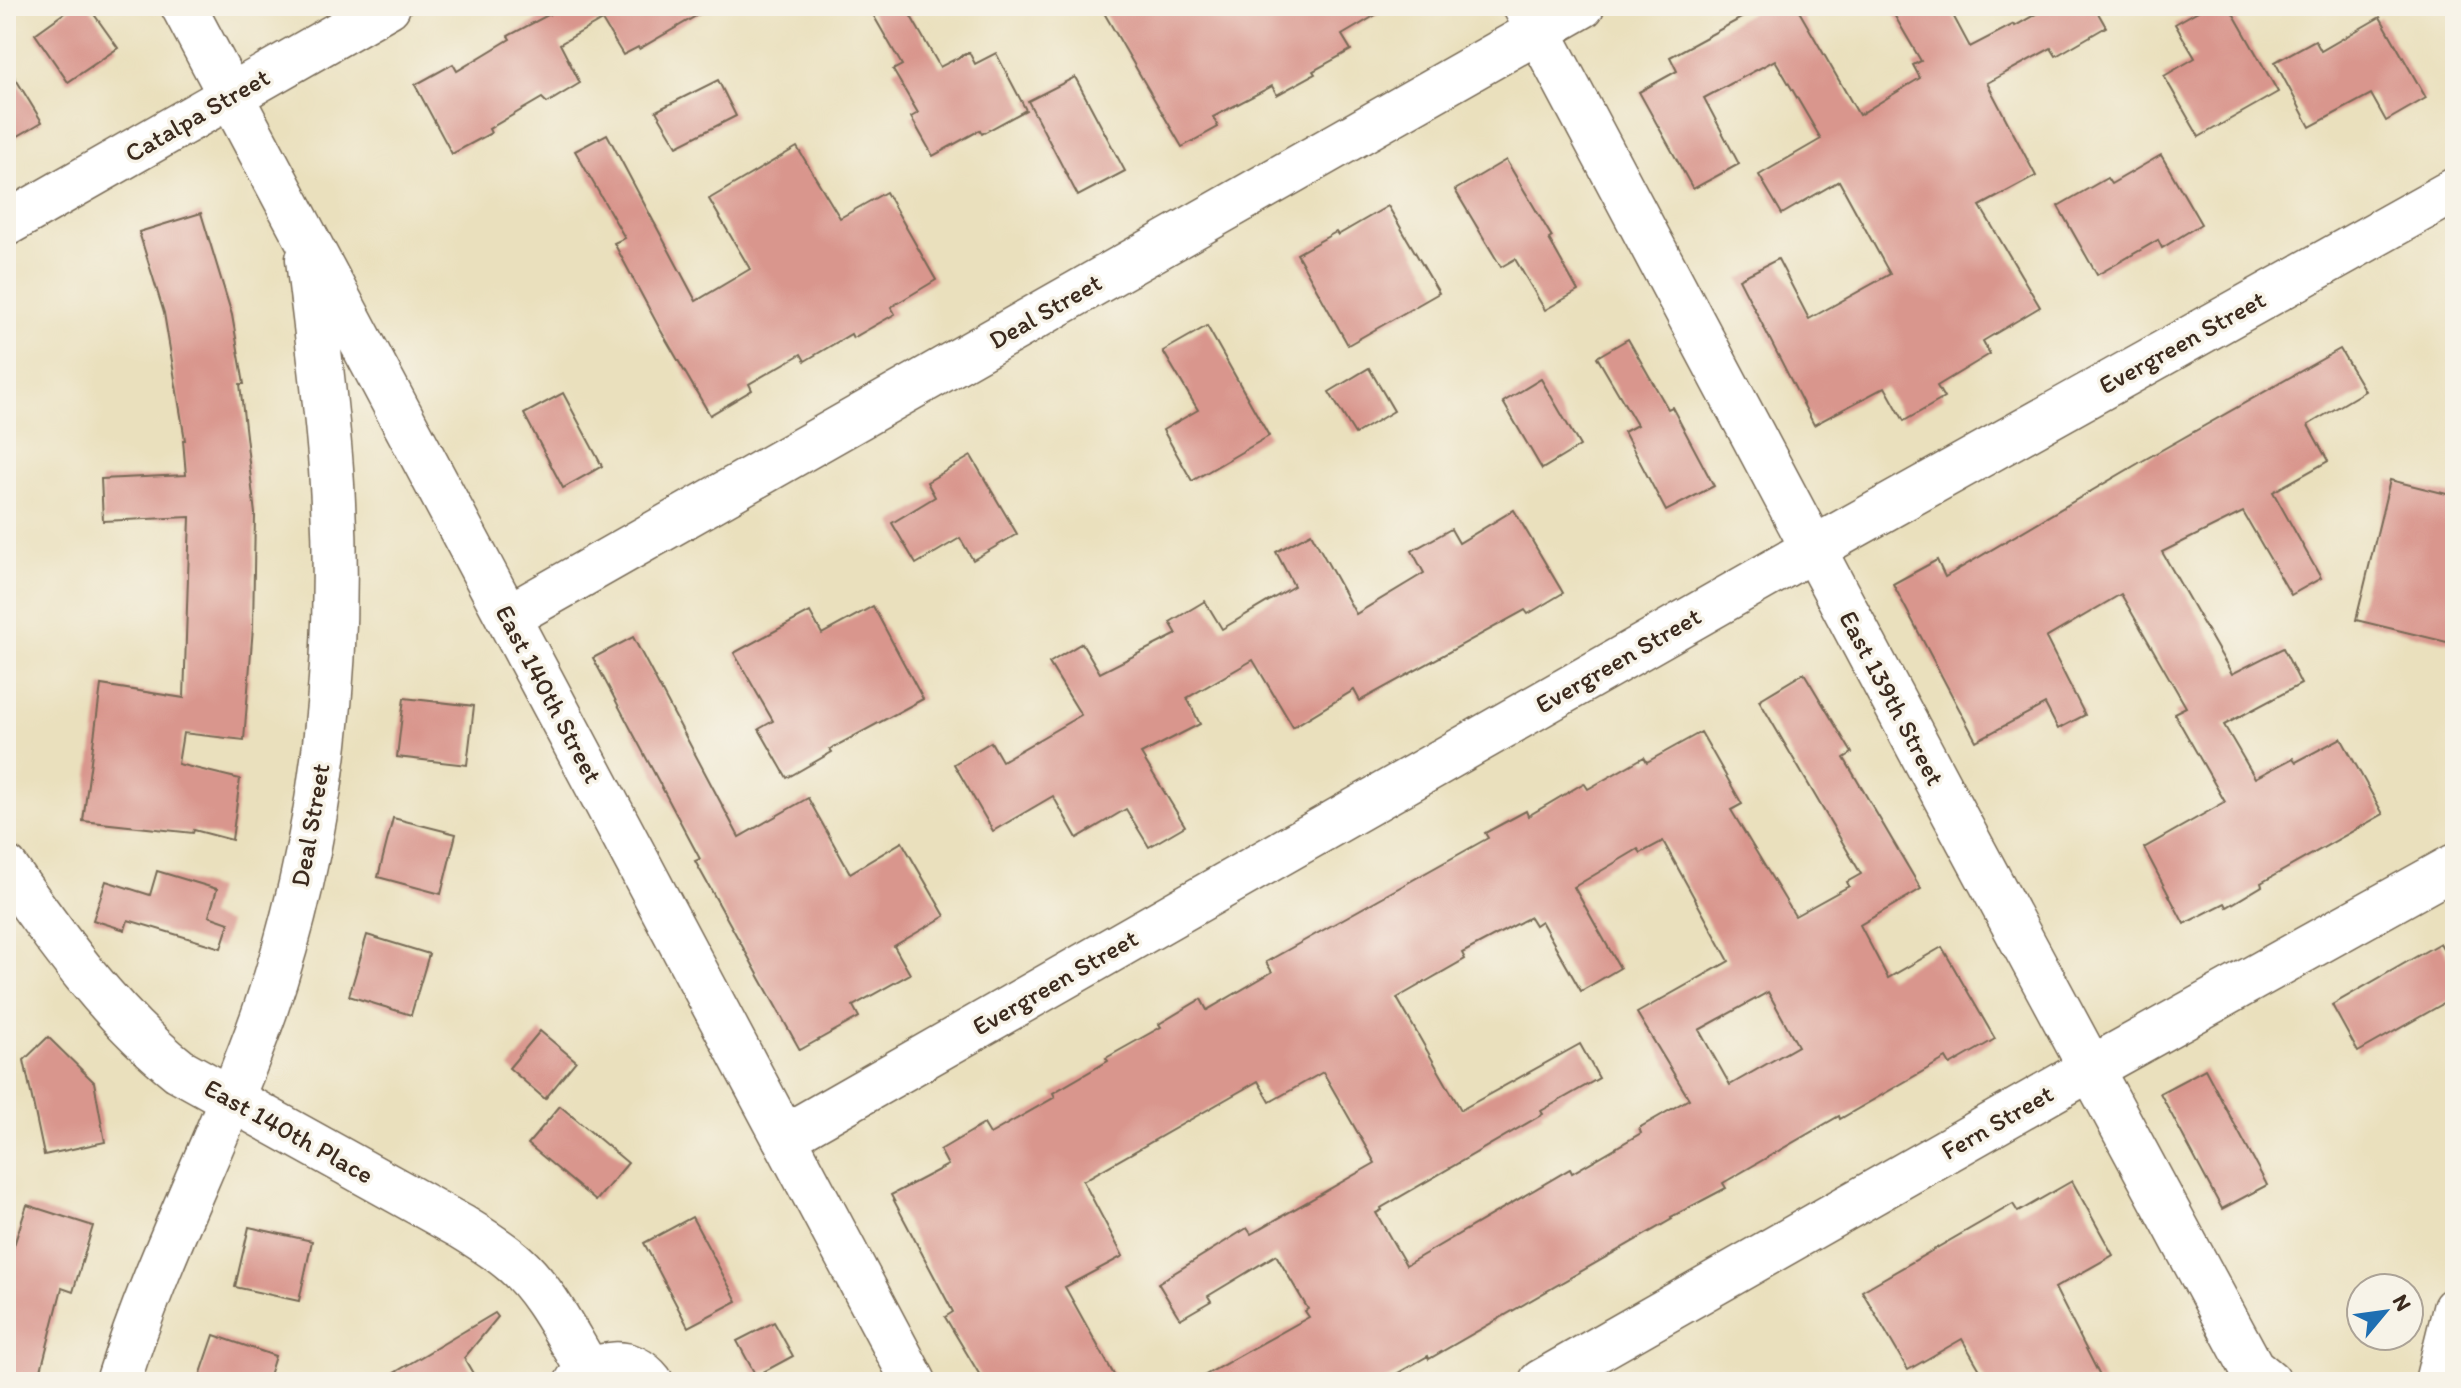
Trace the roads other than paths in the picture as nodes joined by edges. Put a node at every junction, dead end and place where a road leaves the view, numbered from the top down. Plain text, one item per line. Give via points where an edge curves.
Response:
1 (183, 6) edge
2 (388, 6) edge
3 (1582, 6) edge
4 (1532, 18) edge
5 (230, 95) junction
6 (2455, 190) edge
7 (6, 224) edge
8 (305, 237) junction
9 (1813, 549) junction
10 (508, 617) junction
11 (2455, 866) edge
12 (6, 868) edge
13 (2090, 1069) junction
14 (231, 1098) junction
15 (784, 1137) junction
16 (2455, 1309) edge
17 (583, 1376) edge
18 (118, 1382) edge
19 (651, 1382) edge
20 (914, 1382) edge
21 (1541, 1382) edge
22 (2269, 1382) edge
23 (2437, 1382) edge

1 - 5 street, East 140th Street
2 - 5 street, Catalpa Street
3 - 4 street, Deal Street
4 - 9 street, East 139th Street
4 - 10 street, Deal Street
5 - 7 street, Catalpa Street
5 - 8 street, East 140th Street
6 - 9 street, Evergreen Street
8 - 10 street, East 140th Street
8 - 14 street, Deal Street via 331,468 330,691 310,842 288,935
9 - 13 street, East 139th Street
9 - 15 street, Evergreen Street
10 - 15 street, East 140th Street
11 - 13 street, Fern Street
12 - 14 street, East 140th Place via 102,995 179,1070
13 - 21 street, Fern Street
13 - 22 street, East 139th Street via 2252,1368
14 - 17 street, East 140th Place via 462,1227 515,1264 536,1286
14 - 18 street, Deal Street via 167,1248
15 - 20 street, East 140th Street
16 - 23 street
17 - 19 street, East 140th Place via 617,1363 633,1367

